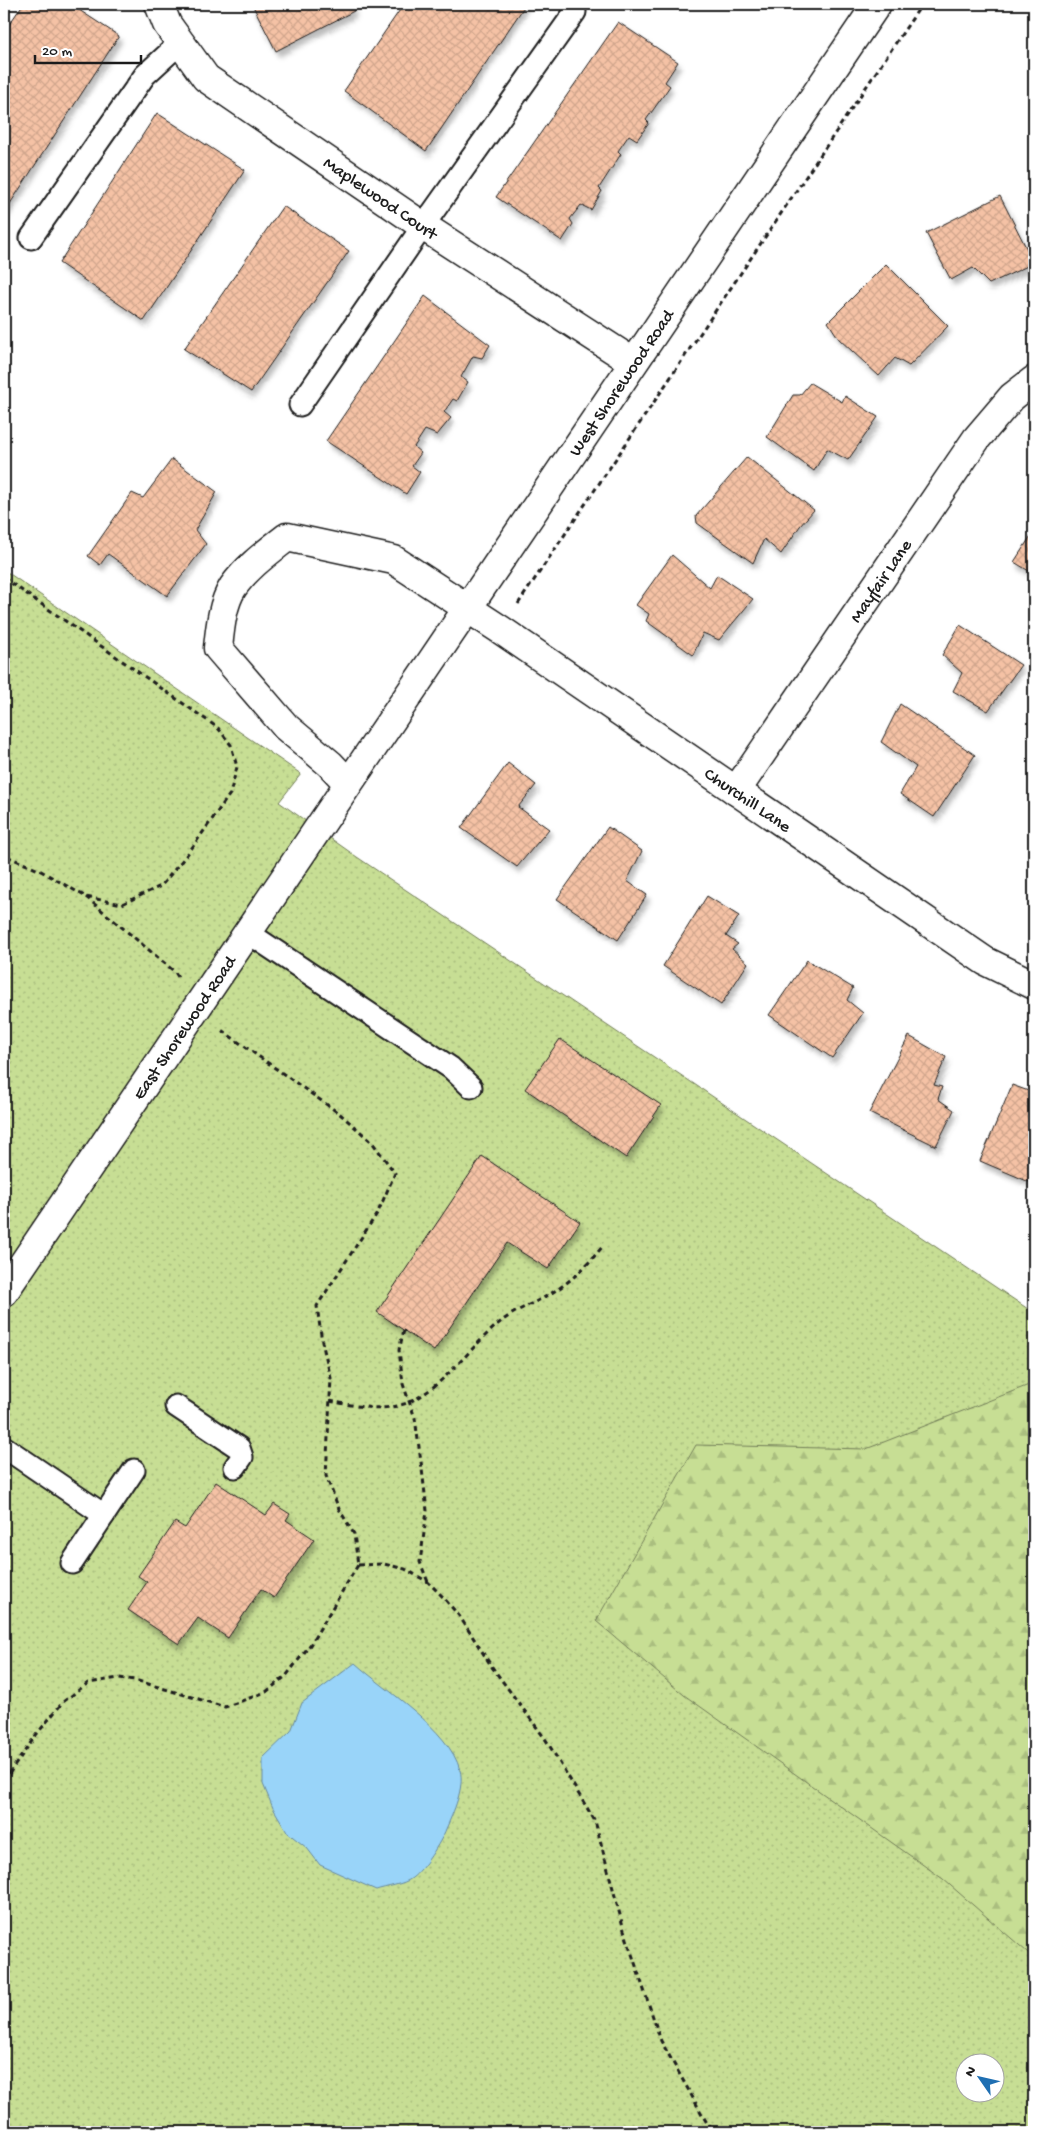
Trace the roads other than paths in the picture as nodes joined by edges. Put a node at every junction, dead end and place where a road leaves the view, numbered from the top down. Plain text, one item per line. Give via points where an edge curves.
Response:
1 (159, 4) edge
2 (877, 4) edge
3 (574, 12) dead end
4 (181, 42) junction
5 (423, 226) junction
6 (31, 238) dead end
7 (633, 362) junction
8 (1034, 380) edge
9 (300, 405) dead end
10 (466, 607) junction
11 (355, 772) junction
12 (736, 791) junction
13 (246, 932) junction
14 (1034, 986) edge
15 (472, 1088) dead end
16 (4, 1292) edge
17 (176, 1406) dead end
18 (4, 1447) edge
19 (235, 1467) dead end
20 (134, 1470) dead end
21 (104, 1514) junction
22 (72, 1562) dead end

1 - 4 street, Maplewood Court via 167,24
2 - 7 street, West Shorewood Road
3 - 5 lane
4 - 5 street, Maplewood Court via 206,78
4 - 6 lane via 145,75
5 - 7 street, Maplewood Court
5 - 9 lane
7 - 10 street, West Shorewood Road
8 - 12 street, Mayfair Lane via 1012,397 977,438
10 - 11 street, West Shorewood Road
10 - 11 street, Churchill Lane via 394,560 287,537 259,558 232,588 222,617 218,648 286,728 330,764
10 - 12 street, Churchill Lane
11 - 13 street, East Shorewood Road
12 - 14 street, Churchill Lane via 985,961
13 - 15 lane via 451,1068
13 - 16 street, East Shorewood Road
17 - 19 lane via 239,1448 242,1457
18 - 21 lane
20 - 21 lane
21 - 22 lane

